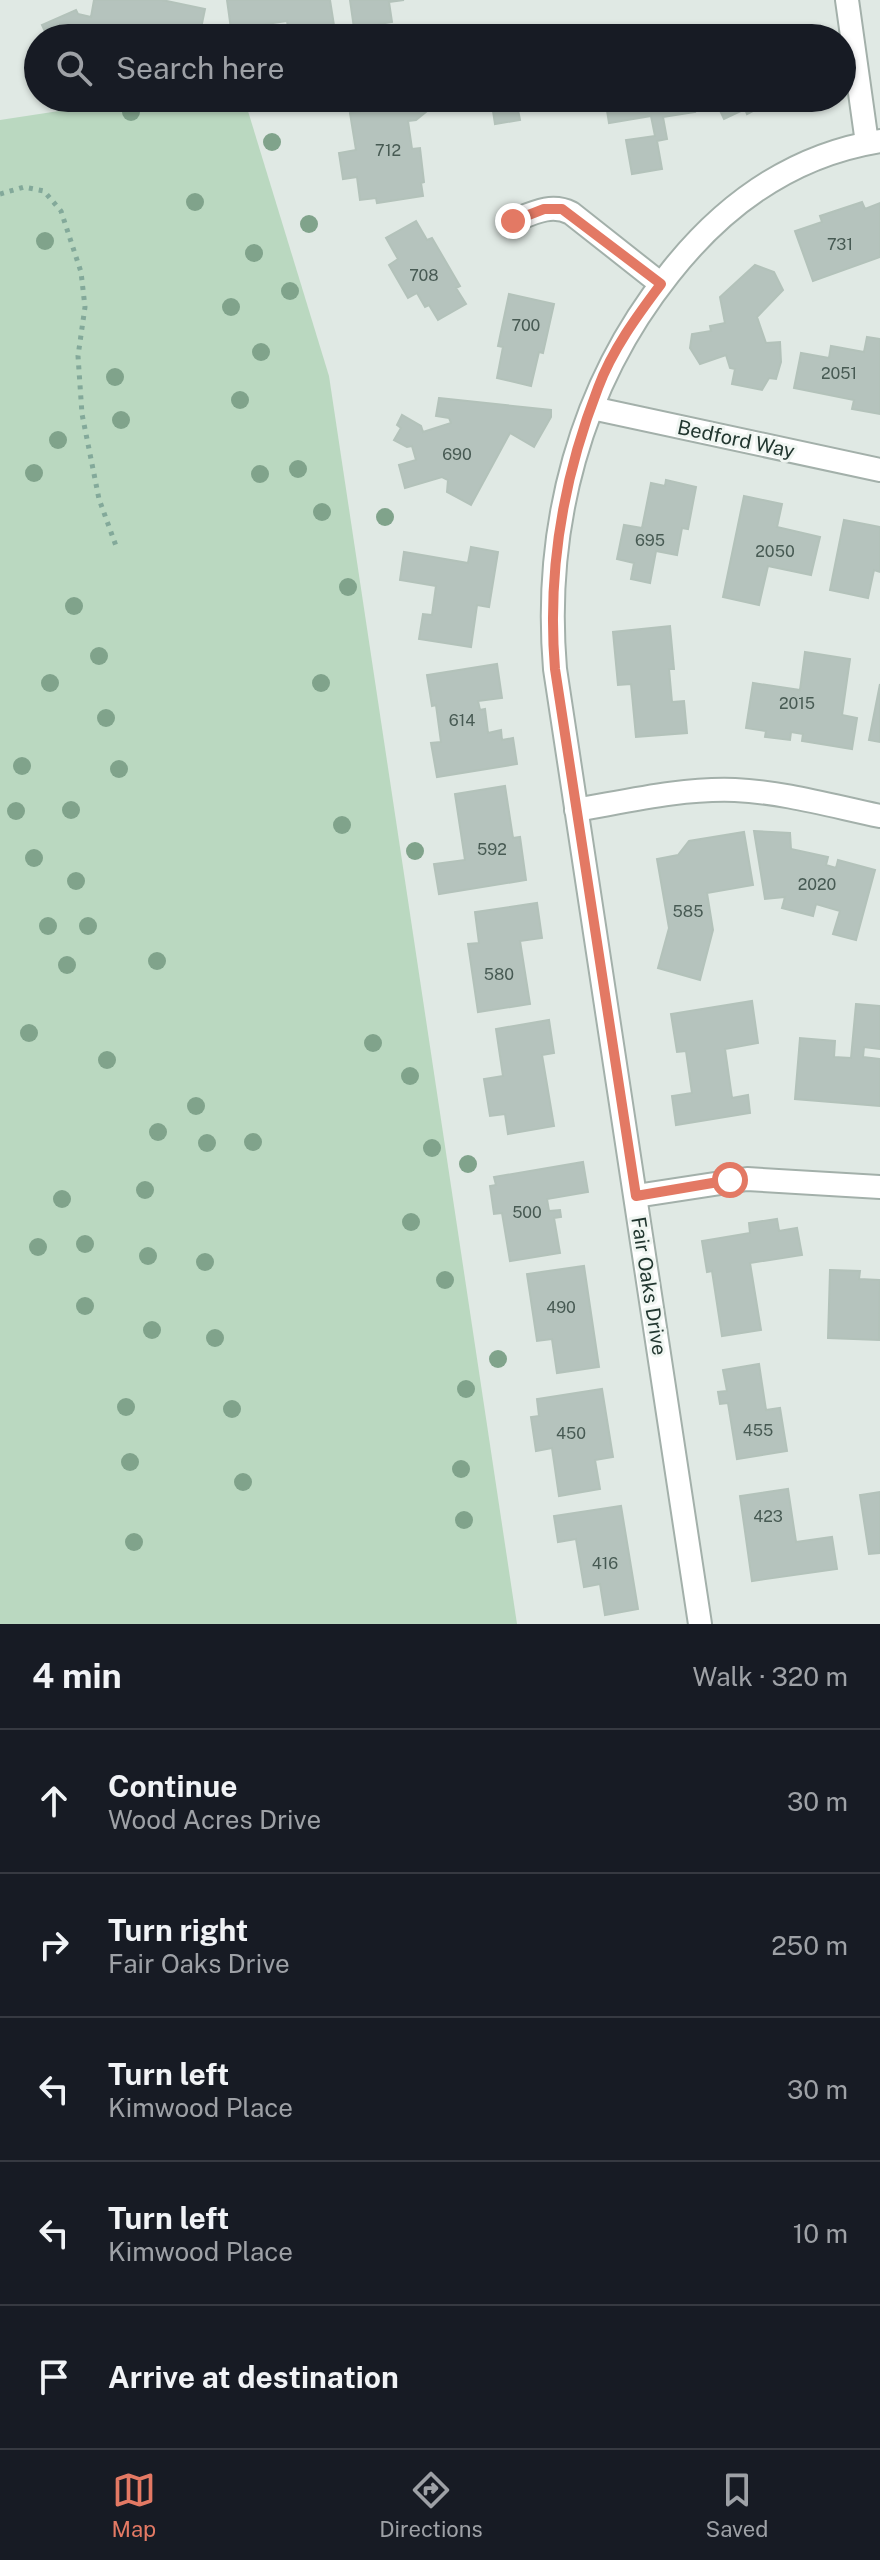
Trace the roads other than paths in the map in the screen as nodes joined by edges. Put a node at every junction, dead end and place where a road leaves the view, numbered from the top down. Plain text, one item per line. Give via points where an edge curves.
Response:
1 (847, 0) edge
2 (851, 24) edge
3 (856, 49) edge
4 (873, 142) edge
5 (513, 221) dead end
6 (661, 284) junction
7 (592, 408) junction
8 (880, 470) edge
9 (576, 810) junction
10 (880, 816) edge
11 (880, 1187) edge
12 (636, 1196) junction
13 (700, 1624) edge

1 - 2 street
3 - 4 street
4 - 6 street, Fair Oaks Drive via 811,160 759,188 707,229
5 - 6 street via 544,209 562,209
6 - 7 street, Fair Oaks Drive via 629,328
7 - 8 street, Bedford Way
7 - 9 street, Fair Oaks Drive via 565,497 552,599 555,669
9 - 10 street via 681,792 733,790
9 - 12 street, Fair Oaks Drive
11 - 12 street via 747,1179
12 - 13 street, Fair Oaks Drive

